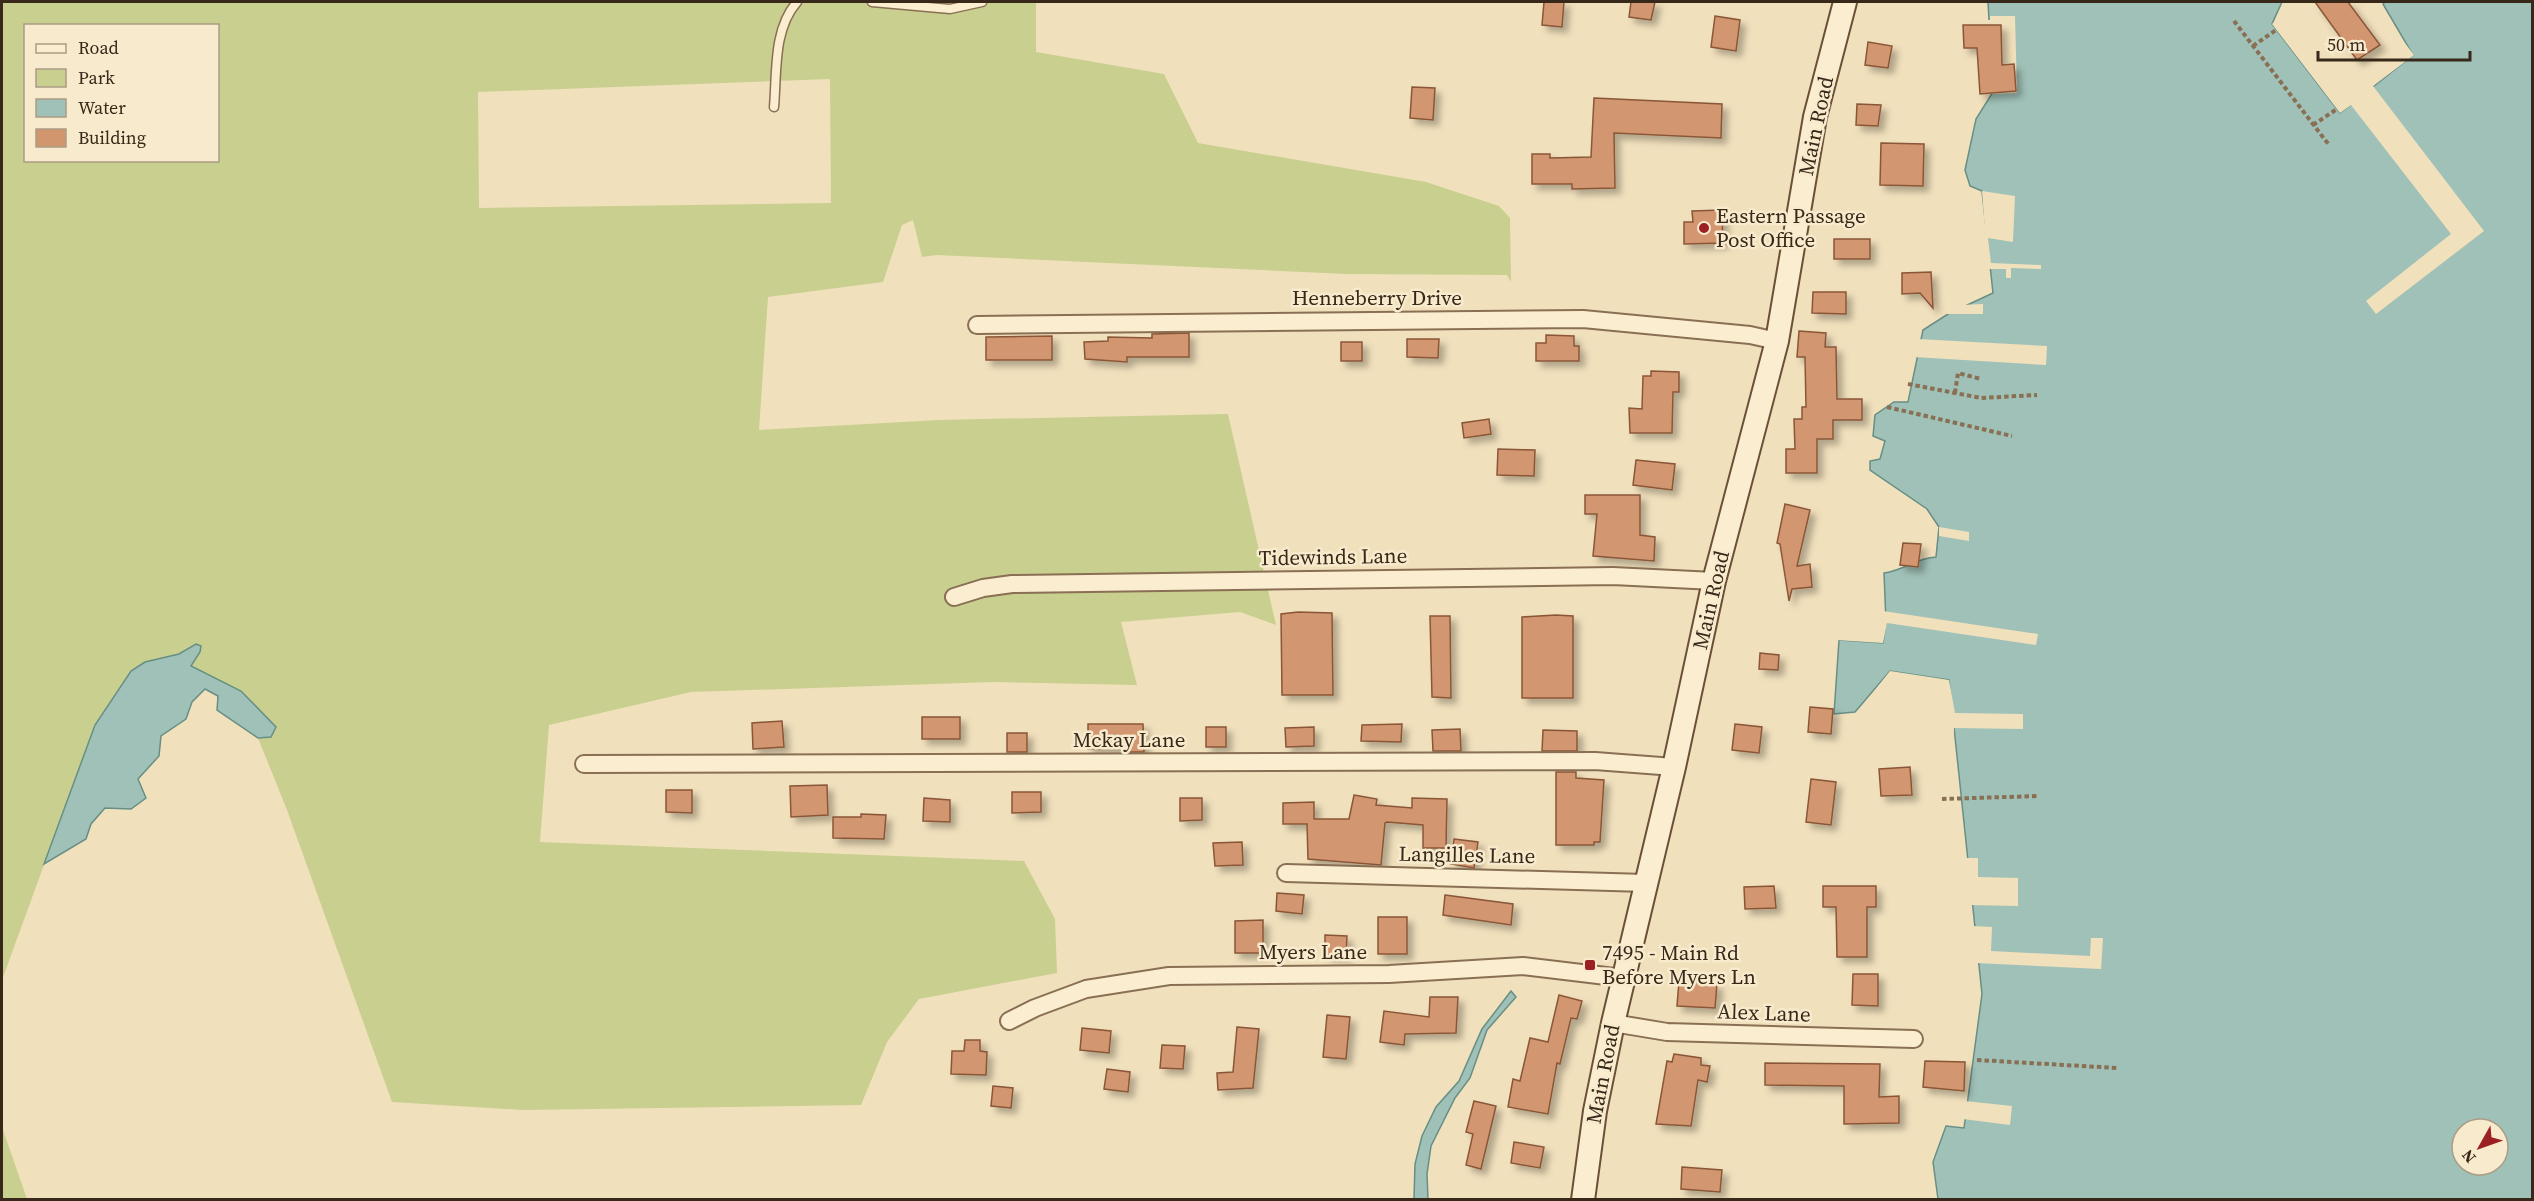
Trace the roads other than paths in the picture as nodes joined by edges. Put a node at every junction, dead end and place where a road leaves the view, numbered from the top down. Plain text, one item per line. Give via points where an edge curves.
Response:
1 (796, 2) edge
2 (872, 2) edge
3 (982, 2) edge
4 (1845, 2) edge
5 (774, 107) dead end
6 (977, 325) dead end
7 (1777, 341) junction
8 (1714, 581) junction
9 (954, 597) dead end
10 (584, 764) dead end
11 (1674, 767) junction
12 (1286, 873) dead end
13 (1646, 884) junction
14 (1623, 978) junction
15 (1010, 1021) dead end
16 (1613, 1023) junction
17 (1914, 1038) dead end
18 (1583, 1200) edge

1 - 5 lane via 787,13 779,42
2 - 3 lane via 950,9
4 - 7 main road, Main Road via 1815,117
6 - 7 street, Henneberry Drive via 1583,319
7 - 8 main road, Main Road
8 - 9 street, Tidewinds Lane via 1613,576 1012,584
8 - 11 main road, Main Road
10 - 11 street, Mckay Lane via 1595,761
11 - 13 main road, Main Road
12 - 13 street, Langilles Lane
13 - 14 main road, Main Road
14 - 15 street, Myers Lane via 1523,966 1389,974 1169,976 1086,989
14 - 16 main road, Main Road
16 - 17 street, Alex Lane via 1689,1033
16 - 18 main road, Main Road via 1595,1111

